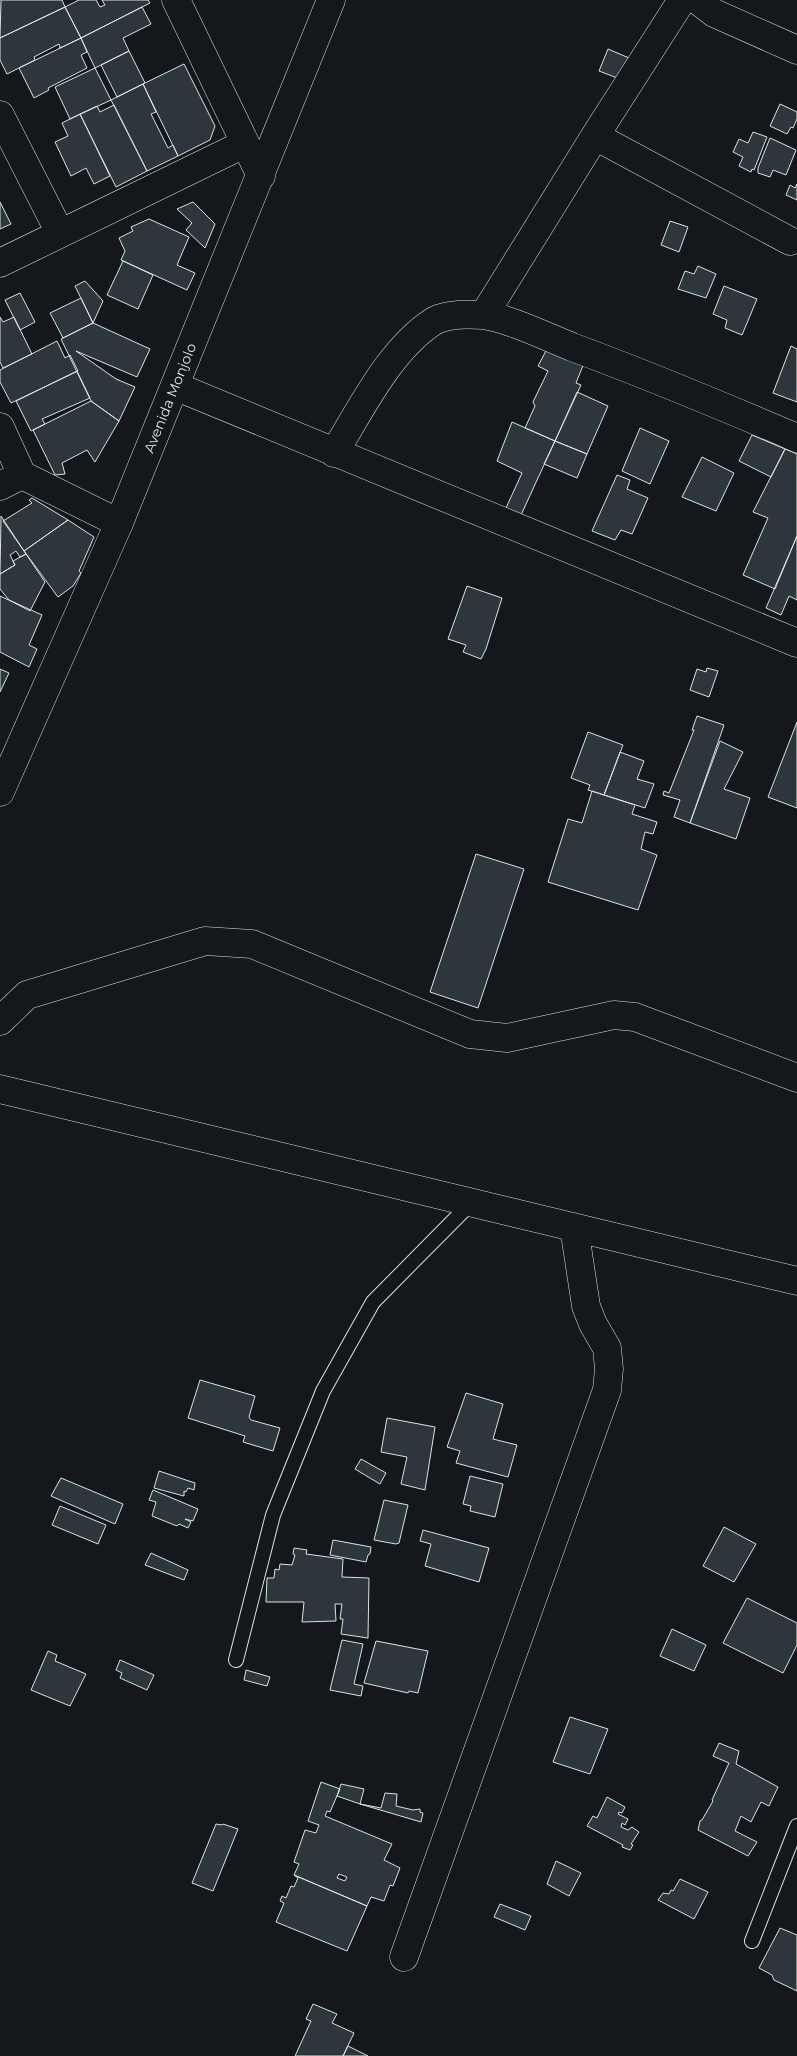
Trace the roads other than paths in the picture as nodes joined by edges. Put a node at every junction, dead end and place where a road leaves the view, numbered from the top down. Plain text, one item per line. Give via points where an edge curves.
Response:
1 (176, 0) edge
2 (330, 0) edge
3 (682, 0) edge
4 (697, 0) edge
5 (797, 50) edge
6 (0, 115) edge
7 (595, 136) junction
8 (244, 144) junction
9 (261, 176) junction
10 (60, 233) junction
11 (790, 241) dead end
12 (0, 263) edge
13 (484, 315) junction
14 (175, 386) junction
15 (0, 427) edge
16 (797, 438) edge
17 (334, 453) junction
18 (11, 480) edge
19 (119, 523) junction
20 (797, 643) edge
21 (0, 792) edge
22 (0, 1021) edge
23 (797, 1078) edge
24 (0, 1089) edge
25 (471, 1203) junction
26 (574, 1227) junction
27 (797, 1282) edge
28 (236, 1660) dead end
29 (797, 1826) edge
30 (752, 1941) dead end
31 (404, 1957) dead end

1 - 8 street
2 - 9 street, Avenida Monjolo
3 - 7 street
4 - 5 street via 714,13
6 - 10 street
7 - 11 street
7 - 13 street
8 - 9 street
8 - 10 street
9 - 14 street, Avenida Monjolo
10 - 12 street
13 - 16 street via 674,385
13 - 17 street via 457,315 436,320 412,339 395,356
14 - 17 street
14 - 19 street, Avenida Monjolo
15 - 18 street
17 - 20 street
18 - 19 street
19 - 21 street, Avenida Monjolo
22 - 23 street via 27,995 206,941 252,944 470,1034 507,1038 614,1015 635,1016
24 - 25 street
25 - 26 street
25 - 28 lane via 372,1302 323,1391 273,1515
26 - 27 street
26 - 31 street via 586,1306 607,1348 607,1390
29 - 30 lane

